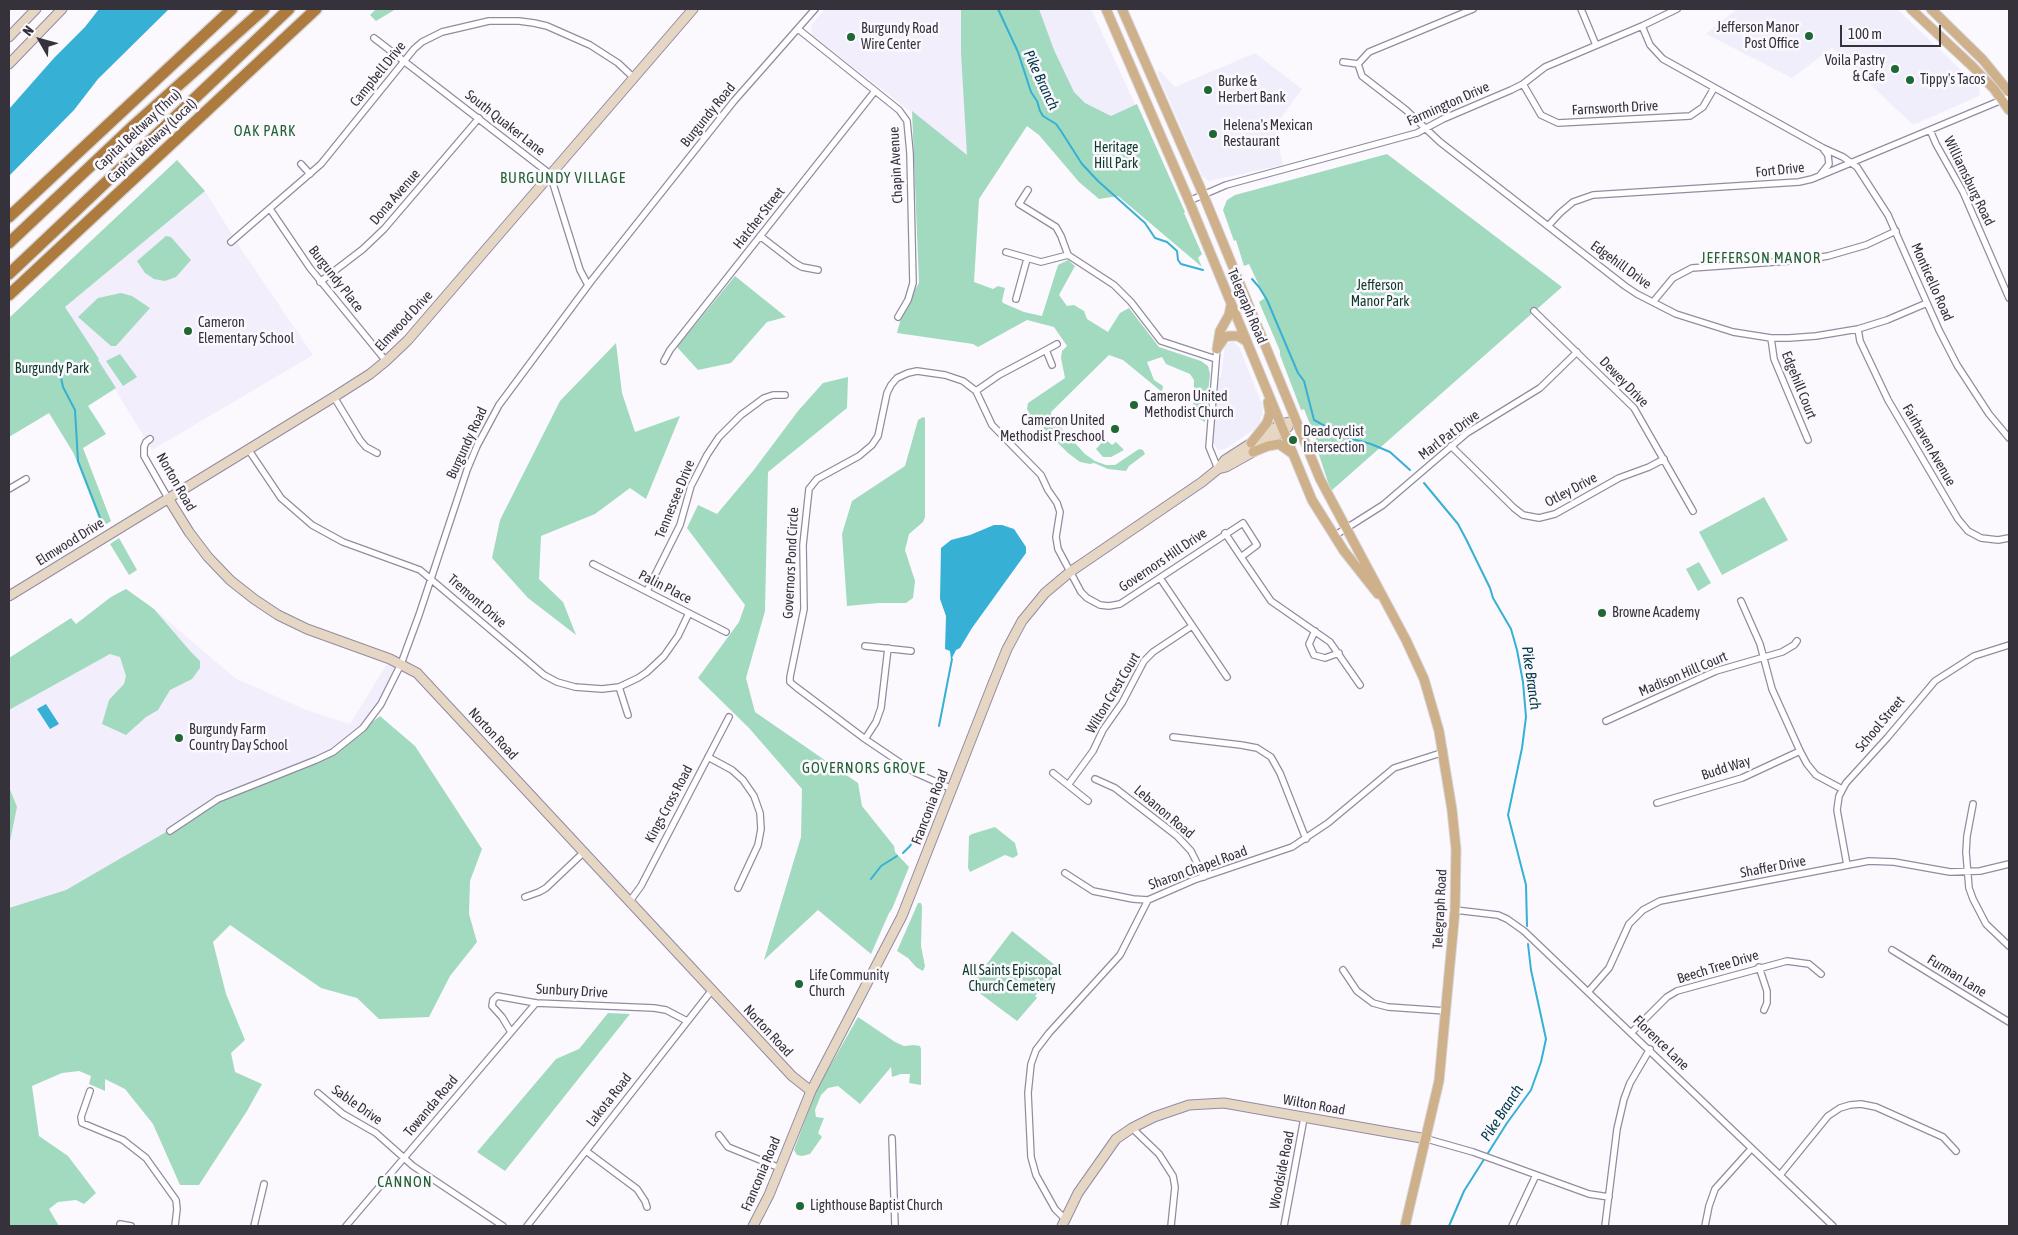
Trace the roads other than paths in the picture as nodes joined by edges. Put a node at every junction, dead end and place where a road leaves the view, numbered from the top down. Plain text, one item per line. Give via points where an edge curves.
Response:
1 (36, 9) edge
2 (62, 9) edge
3 (232, 9) edge
4 (264, 9) edge
5 (289, 9) edge
6 (316, 9) edge
7 (693, 9) edge
8 (815, 9) edge
9 (1106, 9) edge
10 (1122, 9) edge
11 (1473, 9) edge
12 (1581, 9) edge
13 (1677, 9) edge
14 (1910, 9) edge
15 (1931, 9) edge
16 (1642, 26) junction
17 (798, 29) junction
18 (9, 36) edge
19 (374, 38) dead end
20 (1596, 45) junction
21 (404, 61) junction
22 (1343, 62) dead end
23 (9, 64) edge
24 (1358, 64) junction
25 (634, 78) junction
26 (1523, 84) junction
27 (1714, 88) junction
28 (875, 92) junction
29 (2009, 92) edge
30 (2006, 98) edge
31 (2009, 110) edge
32 (479, 118) junction
33 (1425, 128) junction
34 (1930, 130) junction
35 (1823, 148) junction
36 (1852, 163) junction
37 (301, 164) dead end
38 (310, 174) junction
39 (550, 174) junction
40 (1820, 176) junction
41 (1028, 190) dead end
42 (1203, 194) junction
43 (1188, 201) junction
44 (270, 208) junction
45 (9, 217) edge
46 (1548, 226) junction
47 (1896, 231) junction
48 (760, 236) junction
49 (232, 242) dead end
50 (9, 244) edge
51 (1006, 252) dead end
52 (1068, 255) junction
53 (1027, 259) junction
54 (818, 270) dead end
55 (9, 274) edge
56 (320, 282) junction
57 (588, 285) junction
58 (9, 295) edge
59 (2009, 298) edge
60 (1016, 299) dead end
61 (1652, 302) junction
62 (1927, 303) junction
63 (1231, 305) junction
64 (1534, 311) dead end
65 (898, 318) dead end
66 (1858, 329) junction
67 (1771, 338) junction
68 (1246, 342) junction
69 (1057, 344) dead end
70 (1046, 350) junction
71 (1577, 352) junction
72 (1216, 354) junction
73 (386, 361) junction
74 (664, 361) dead end
75 (1052, 365) dead end
76 (1260, 373) junction
77 (976, 391) junction
78 (786, 395) dead end
79 (334, 397) junction
80 (1295, 421) junction
81 (1282, 427) junction
82 (2009, 438) edge
83 (150, 439) dead end
84 (1808, 440) dead end
85 (1451, 446) junction
86 (1252, 448) junction
87 (248, 449) junction
88 (377, 453) dead end
89 (1294, 455) junction
90 (1664, 459) junction
91 (1218, 469) junction
92 (26, 479) dead end
93 (9, 489) edge
94 (168, 498) junction
95 (1693, 511) dead end
96 (1345, 529) junction
97 (1225, 533) junction
98 (1334, 536) junction
99 (2009, 538) edge
100 (1241, 557) junction
101 (593, 564) dead end
102 (1070, 572) junction
103 (431, 578) junction
104 (1160, 578) junction
105 (647, 592) junction
106 (9, 596) edge
107 (1741, 601) dead end
108 (1385, 602) junction
109 (689, 613) junction
110 (1192, 626) junction
111 (1315, 631) junction
112 (726, 632) dead end
113 (1797, 642) dead end
114 (2009, 645) edge
115 (865, 646) dead end
116 (888, 648) junction
117 (911, 650) dead end
118 (1339, 654) junction
119 (1764, 658) junction
120 (401, 664) junction
121 (1227, 677) dead end
122 (1360, 685) dead end
123 (619, 687) junction
124 (628, 715) dead end
125 (729, 717) dead end
126 (1606, 721) dead end
127 (1173, 738) dead end
128 (866, 739) junction
129 (1800, 751) junction
130 (1444, 752) junction
131 (708, 757) junction
132 (1053, 773) dead end
133 (1095, 779) dead end
134 (1068, 784) junction
135 (952, 789) junction
136 (1842, 789) junction
137 (1088, 801) dead end
138 (1657, 803) dead end
139 (1973, 804) dead end
140 (170, 831) dead end
141 (1306, 839) junction
142 (584, 852) junction
143 (2009, 864) edge
144 (1846, 865) junction
145 (1968, 872) junction
146 (1065, 873) dead end
147 (1204, 877) junction
148 (738, 888) dead end
149 (524, 897) dead end
150 (1148, 900) junction
151 (630, 902) junction
152 (1455, 910) junction
153 (2009, 946) edge
154 (1892, 950) dead end
155 (1759, 967) junction
156 (1343, 970) dead end
157 (1821, 974) dead end
158 (712, 990) junction
159 (1588, 992) junction
160 (536, 1003) junction
161 (1764, 1010) dead end
162 (1446, 1011) junction
163 (687, 1021) junction
164 (2009, 1022) edge
165 (510, 1032) junction
166 (1632, 1032) junction
167 (1650, 1050) junction
168 (90, 1091) dead end
169 (811, 1091) junction
170 (318, 1093) dead end
171 (1304, 1118) junction
172 (1132, 1128) junction
173 (718, 1135) dead end
174 (892, 1138) dead end
175 (1427, 1139) junction
176 (1751, 1149) junction
177 (586, 1151) junction
178 (1956, 1151) dead end
179 (404, 1158) junction
180 (780, 1168) junction
181 (1536, 1175) junction
182 (1780, 1175) junction
183 (264, 1184) dead end
184 (1609, 1197) junction
185 (647, 1207) dead end
186 (1063, 1223) edge
187 (120, 1224) dead end
188 (350, 1225) edge
189 (131, 1226) edge
190 (175, 1226) edge
191 (254, 1226) edge
192 (503, 1226) edge
193 (527, 1226) edge
194 (754, 1226) edge
195 (895, 1226) edge
196 (1171, 1226) edge
197 (1284, 1226) edge
198 (1405, 1226) edge
199 (1512, 1226) edge
200 (1605, 1226) edge
201 (1704, 1226) edge
202 (1834, 1226) edge

1 - 18 street
2 - 23 street
3 - 45 highway
4 - 50 highway, Capital Beltway (Thru) via 133,126
5 - 55 highway, Capital Beltway (Thru)
6 - 58 highway, Capital Beltway (Local)
7 - 25 street, Elmwood Drive
8 - 17 street, Burgundy Road
9 - 43 main road, Telegraph Road
10 - 42 main road, Telegraph Road
11 - 24 street via 1369,52
12 - 20 street
13 - 16 street, Farmington Drive
14 - 30 main road
15 - 29 main road via 1983,60
16 - 20 street, Farmington Drive
16 - 27 street, Monticello Road via 1658,55
17 - 28 street, Chapin Avenue
17 - 57 street, Burgundy Road via 734,101
19 - 21 street, South Quaker Lane
20 - 26 street, Farmington Drive via 1545,67
21 - 25 street, Campbell Drive via 422,42 442,32 489,21 519,20 547,26 590,44
21 - 32 street, South Quaker Lane
21 - 38 street, Campbell Drive via 332,152
22 - 24 street
24 - 33 street, Edgehill Drive via 1362,76
25 - 39 street, Elmwood Drive
26 - 27 street, Farnsworth Drive via 1541,115 1558,123 1690,116 1703,106
26 - 33 street, Farmington Drive
27 - 35 street, Monticello Road
28 - 48 street, Hatcher Street
28 - 65 street, Chapin Avenue via 899,110 909,127 913,283
30 - 31 main road
30 - 34 street, Fort Drive
32 - 39 street, South Quaker Lane
32 - 56 street, Dona Avenue via 384,229
33 - 42 street, Farmington Drive via 1417,134
33 - 46 street, Edgehill Drive
34 - 36 street, Fort Drive
34 - 59 street, Williamsburg Road via 1963,192
35 - 36 street, Monticello Road
35 - 40 street via 1828,164
36 - 40 street, Fort Drive
36 - 47 street, Monticello Road
37 - 38 street
38 - 44 street, Campbell Drive
39 - 57 street, South Quaker Lane via 580,270
39 - 73 street, Elmwood Drive via 408,340
40 - 46 street, Fort Drive via 1799,182 1593,195 1573,202
41 - 52 street via 1019,204 1056,227
42 - 43 street, Farmington Drive
42 - 80 main road, Telegraph Road
43 - 63 main road, Telegraph Road
44 - 49 street, Campbell Drive
44 - 56 street, Burgundy Place
46 - 61 street, Edgehill Drive via 1631,290
47 - 61 street via 1866,245 1828,256 1692,268 1673,278
47 - 62 street, Monticello Road
48 - 54 street via 795,263
48 - 74 street, Hatcher Street
51 - 53 street
52 - 53 street via 1042,262
52 - 72 street via 1114,285 1161,342
53 - 60 street
56 - 73 street, Burgundy Place
57 - 103 street, Burgundy Road via 514,382 487,425 466,470
61 - 67 street, Edgehill Drive via 1716,329
62 - 66 street, Edgehill Drive
62 - 82 street, Monticello Road via 1957,365
63 - 68 main road, Telegraph Road
63 - 72 main road via 1220,331
64 - 71 street, Dewey Drive
66 - 67 street, Edgehill Drive via 1816,336
66 - 99 street, Fairhaven Avenue via 1860,341 1888,400 1958,519 1968,531 1981,538
67 - 84 street, Edgehill Court via 1774,359
68 - 72 main road via 1238,336 1228,336 1222,340
68 - 76 main road, Telegraph Road
69 - 70 street
70 - 75 street
70 - 77 street
71 - 85 street, Marl Pat Drive via 1540,388 1474,428
71 - 90 street, Dewey Drive via 1634,408
72 - 91 street via 1209,447
73 - 79 street, Elmwood Drive
76 - 81 main road, Telegraph Road
76 - 86 main road via 1270,413
77 - 102 street via 992,425 1041,475 1057,503 1060,512 1056,537 1058,549
77 - 128 street, Governors Pond Circle via 963,381 927,372 908,373 897,378 887,393 878,436 872,445 859,456 817,479 809,489 802,545 804,609 790,682
78 - 105 street, Tennessee Drive via 764,398 719,437 691,486 680,525
79 - 87 street, Elmwood Drive
79 - 88 street via 360,440
80 - 81 street, Franconia Road
80 - 96 main road, Telegraph Road
81 - 86 street, Franconia Road
81 - 89 main road, Telegraph Road
83 - 94 street, Norton Road via 144,447 144,456
85 - 90 street, Otley Drive via 1514,508 1523,515 1539,518 1555,514 1620,478
85 - 96 street, Marl Pat Drive via 1383,505
86 - 89 main road via 1279,444
86 - 91 street, Franconia Road via 1225,460
87 - 94 street, Elmwood Drive
87 - 103 street, Tremont Drive via 282,498 312,525 343,542 420,570
89 - 98 main road, Telegraph Road via 1312,500
90 - 95 street, Dewey Drive
91 - 102 street, Franconia Road
92 - 93 street
94 - 106 street, Elmwood Drive
94 - 120 street, Norton Road via 208,557 254,599 307,629
96 - 98 street, Marl Pat Drive
96 - 108 main road, Telegraph Road
97 - 100 street, Governors Hill Drive
97 - 100 street, Governors Hill Drive via 1243,523 1256,540 1256,547
97 - 104 street, Governors Hill Drive
98 - 108 main road, Telegraph Road
100 - 111 street, Governors Hill Drive via 1271,600
101 - 105 street, Palin Place
102 - 104 street, Governors Hill Drive via 1087,598 1100,606 1120,604
102 - 135 street, Franconia Road via 1035,603 1017,629
103 - 120 street, Burgundy Road
103 - 123 street, Tremont Drive via 549,678 584,688
104 - 110 street
105 - 109 street, Palin Place
107 - 119 street
108 - 130 main road, Telegraph Road via 1424,679
109 - 112 street, Palin Place
109 - 123 street, Tremont Drive via 670,648 657,664
110 - 121 street
110 - 134 street, Wilton Crest Court via 1144,661 1093,751
111 - 118 street, Governors Hill Drive
111 - 118 street via 1309,644 1314,654 1325,658
113 - 119 street, Madison Hill Court via 1787,650
114 - 136 street, School Street via 1974,656 1935,681
115 - 116 street
116 - 117 street
116 - 128 street via 881,708
118 - 122 street, Governors Hill Drive
119 - 126 street, Madison Hill Court via 1716,672
119 - 129 street via 1772,689
120 - 140 street, Burgundy Road via 381,704 363,728 332,752 218,799
120 - 142 street, Norton Road via 422,678
123 - 124 street
125 - 131 street, Kings Cross Road
127 - 141 street via 1257,748 1270,757 1280,773
128 - 135 street, Governors Pond Circle via 914,772
129 - 136 street via 1816,775
129 - 138 street, Budd Way via 1742,778
130 - 141 street, Sharon Chapel Road via 1394,768
130 - 152 main road, Telegraph Road via 1456,849
131 - 148 street via 743,780 760,813 758,845
131 - 151 street, Kings Cross Road
132 - 134 street
133 - 147 street, Lebanon Road via 1115,788 1178,836 1192,851
134 - 137 street
135 - 169 street, Franconia Road via 902,916
136 - 144 street via 1837,810
139 - 145 street via 1967,836
141 - 147 street, Sharon Chapel Road via 1278,853
142 - 149 street via 546,888
142 - 151 street, Norton Road
143 - 145 street, Shaffer Drive
144 - 145 street, Shaffer Drive via 1882,861 1941,872
144 - 159 street, Shaffer Drive via 1652,904 1629,924 1609,968
145 - 153 street via 1973,899 1982,917
146 - 150 street via 1093,891
147 - 150 street, Sharon Chapel Road
150 - 186 street, Sharon Chapel Road via 1120,955 1049,1033 1036,1050 1031,1064 1028,1093 1033,1168
151 - 158 street, Norton Road
152 - 159 street, Florence Lane via 1493,914 1507,919
152 - 162 main road, Telegraph Road
154 - 164 street, Furman Lane
155 - 157 street, Beech Tree Drive via 1795,961 1809,964
155 - 161 street via 1767,991
155 - 166 street, Beech Tree Drive via 1673,993
156 - 162 street via 1357,991 1373,1003
158 - 163 street, Lakota Road
158 - 169 street, Norton Road via 792,1076
159 - 166 street, Florence Lane
160 - 163 street, Sunbury Drive via 654,1008 666,1010
160 - 165 street, Towanda Road
160 - 165 street, Sunbury Drive via 501,996 495,998 492,1006
162 - 175 main road, Telegraph Road via 1439,1082
163 - 177 street, Lakota Road
165 - 179 street, Towanda Road
166 - 167 street, Florence Lane
167 - 176 street, Florence Lane
167 - 184 street via 1630,1082 1624,1099
168 - 190 street via 82,1123 115,1135 146,1158 176,1200
169 - 180 street, Franconia Road
170 - 179 street, Sable Drive via 343,1114 376,1133
171 - 172 street, Wilton Road via 1224,1103 1201,1103 1170,1111
171 - 175 street, Wilton Road
171 - 197 street, Woodside Road
172 - 186 street, Wilton Road via 1107,1149
172 - 196 street via 1159,1154 1173,1176
173 - 180 street via 728,1147
174 - 195 street
175 - 181 street, Wilton Road
175 - 198 main road, Telegraph Road
176 - 182 street, Florence Lane
176 - 201 street via 1715,1189
177 - 185 street via 637,1190
177 - 193 street, Lakota Road
178 - 182 street via 1943,1137 1876,1107 1850,1105 1828,1116
179 - 188 street, Towanda Road
179 - 192 street, Sable Drive
180 - 194 street, Franconia Road
181 - 184 street, Wilton Road via 1588,1194
181 - 199 street
182 - 202 street, Florence Lane
183 - 191 street
184 - 200 street
187 - 189 street

